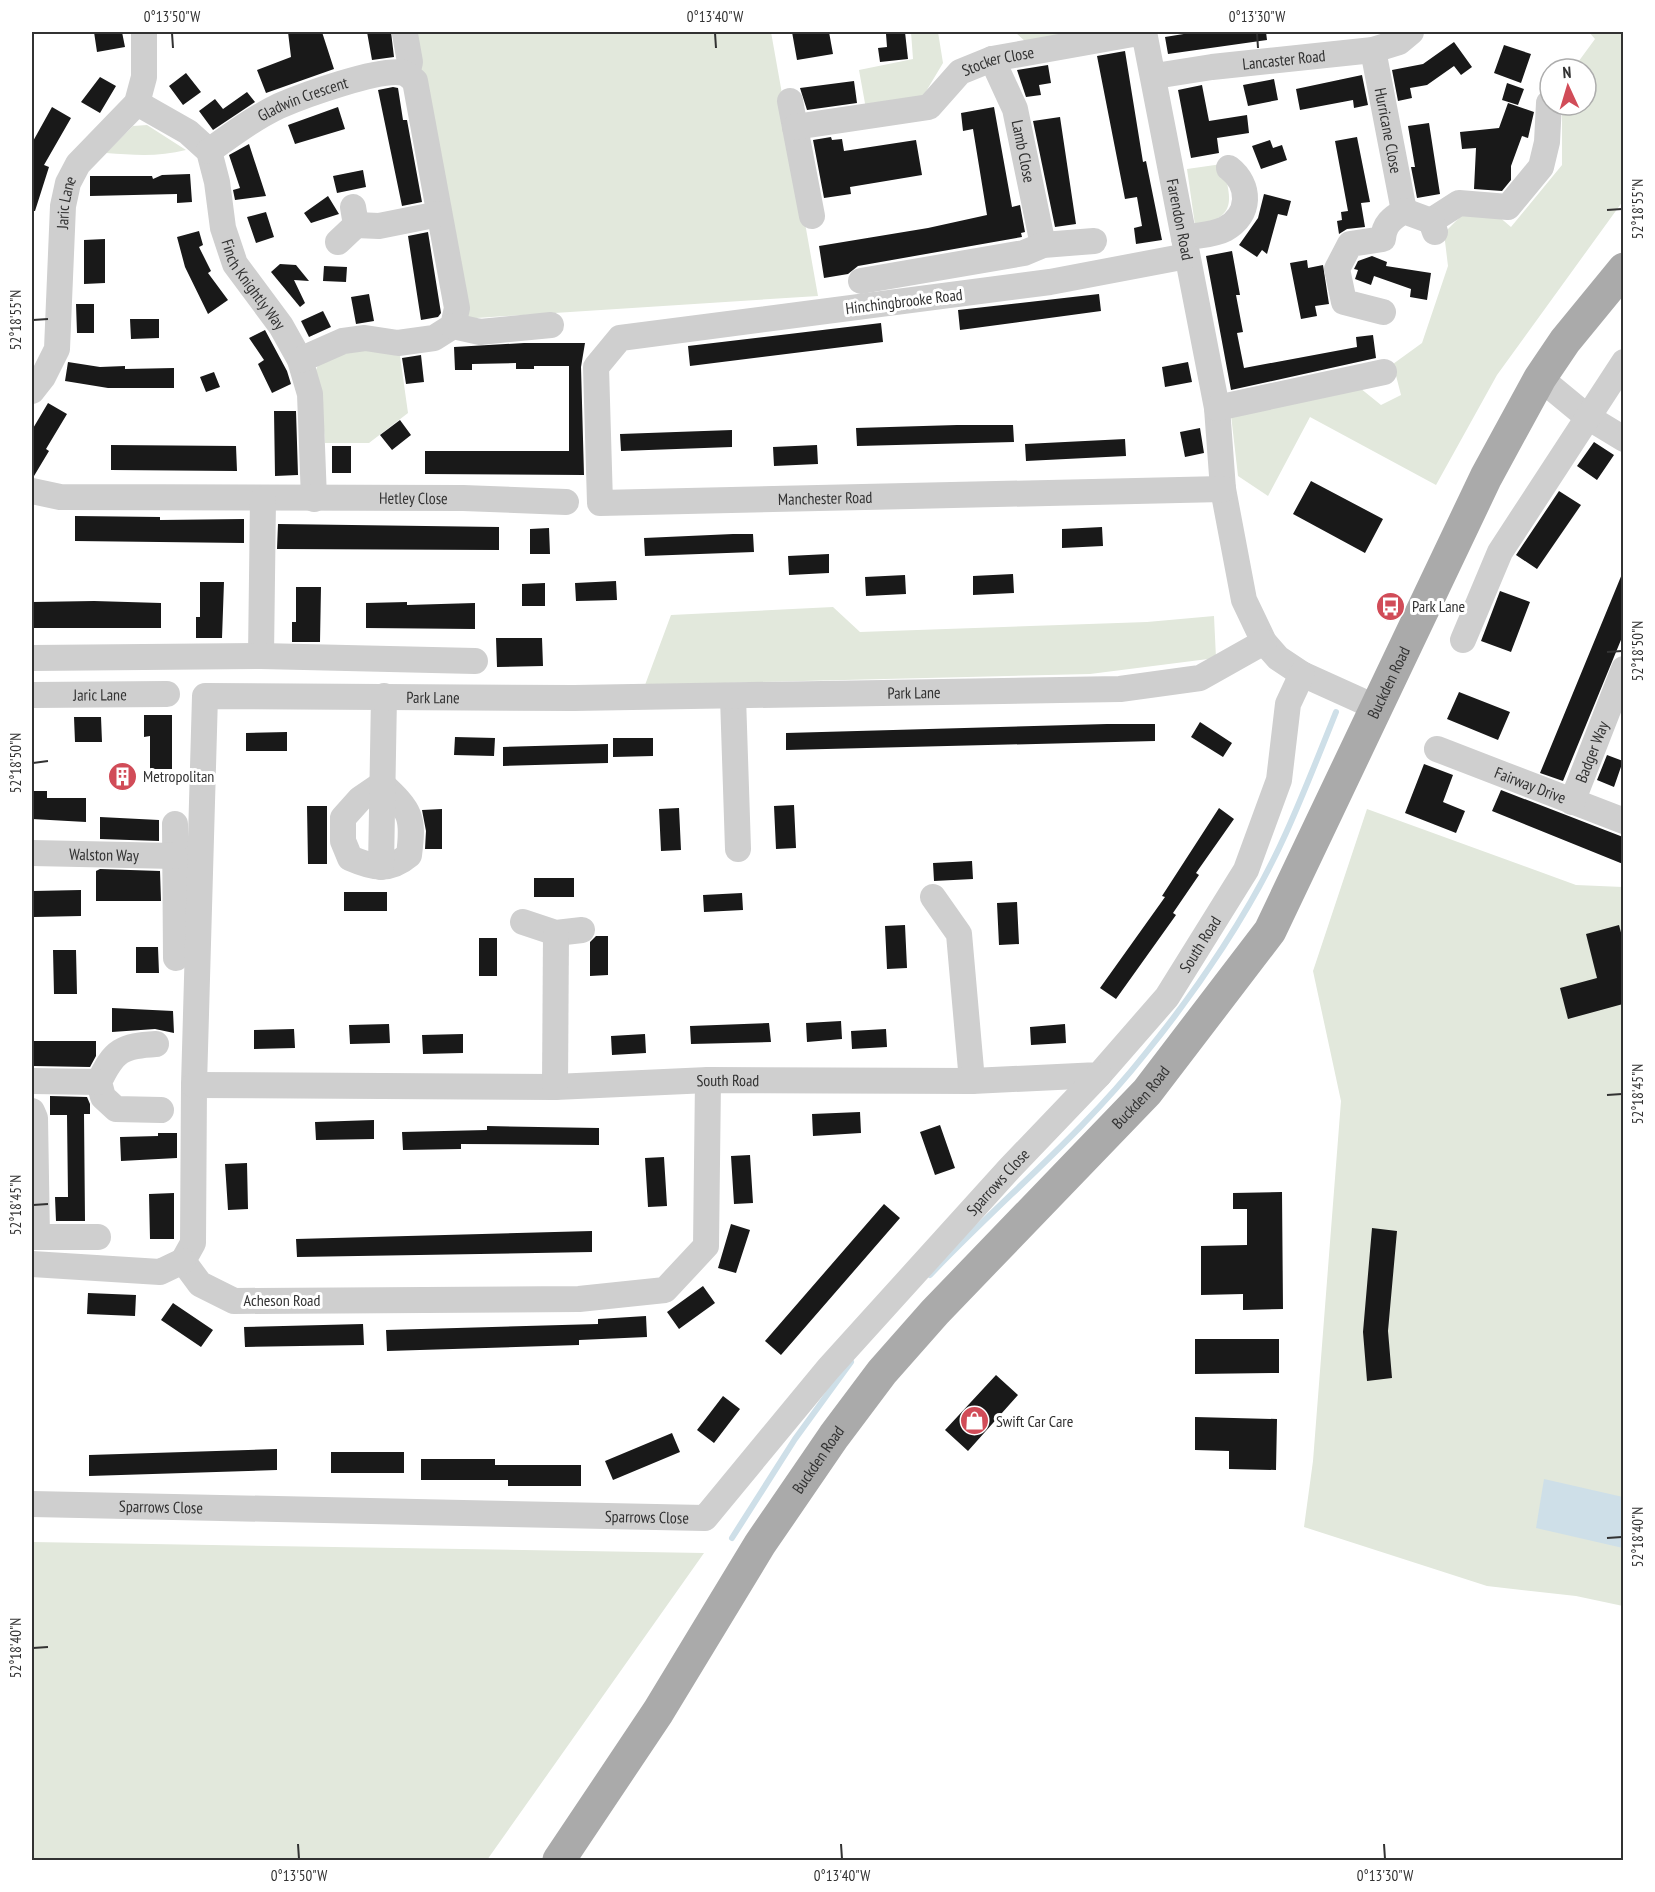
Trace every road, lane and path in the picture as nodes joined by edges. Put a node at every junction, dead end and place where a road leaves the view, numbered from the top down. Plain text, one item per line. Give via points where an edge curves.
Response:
1 (144, 32) edge
2 (1144, 32) edge
3 (1411, 32) edge
4 (405, 34) dead end
5 (1373, 50) junction
6 (992, 59) junction
7 (407, 74) junction
8 (1155, 76) junction
9 (790, 101) dead end
10 (137, 103) junction
11 (1548, 117) edge
12 (795, 127) junction
13 (209, 152) junction
14 (1229, 168) dead end
15 (1404, 211) junction
16 (439, 214) junction
17 (812, 216) dead end
18 (349, 224) dead end
19 (1094, 241) dead end
20 (1043, 245) junction
21 (1186, 247) junction
22 (1623, 269) edge
23 (861, 281) dead end
24 (1383, 312) dead end
25 (551, 325) dead end
26 (453, 326) junction
27 (620, 338) joint
28 (300, 360) junction
29 (1623, 362) edge
30 (1384, 372) dead end
31 (1540, 378) junction
32 (32, 391) edge
33 (1216, 408) junction
34 (1586, 416) junction
35 (1623, 439) edge
36 (1223, 489) junction
37 (32, 491) edge
38 (263, 499) junction
39 (314, 499) junction
40 (566, 502) dead end
41 (1463, 640) dead end
42 (1264, 642) junction
43 (261, 656) junction
44 (32, 658) edge
45 (475, 662) dead end
46 (1623, 669) edge
47 (1302, 674) junction
48 (167, 694) dead end
49 (32, 695) edge
50 (384, 696) junction
51 (733, 697) junction
52 (1375, 707) junction
53 (1437, 749) dead end
54 (382, 784) junction
55 (1572, 802) junction
56 (1623, 821) edge
57 (175, 824) dead end
58 (738, 849) dead end
59 (32, 852) edge
60 (175, 856) junction
61 (933, 897) dead end
62 (523, 922) dead end
63 (582, 930) dead end
64 (556, 933) junction
65 (176, 958) dead end
66 (156, 1044) dead end
67 (1099, 1075) junction
68 (708, 1080) junction
69 (32, 1081) edge
70 (972, 1081) junction
71 (99, 1082) junction
72 (194, 1085) junction
73 (555, 1087) junction
74 (160, 1110) dead end
75 (32, 1112) edge
76 (34, 1237) edge
77 (98, 1237) dead end
78 (183, 1261) junction
79 (32, 1264) edge
80 (32, 1503) edge
81 (559, 1860) edge

1 - 10 street via 144,77
2 - 6 street, Stocker Close
2 - 8 street, Farendon Road
3 - 5 street, Lancaster Road via 1399,42
4 - 7 street via 410,62
5 - 8 street, Lancaster Road
5 - 15 street, Hurricane Close
6 - 12 street, Stocker Close via 960,72 929,106
6 - 20 street, Lamb Close via 1015,109
7 - 13 street, Gladwin Crescent via 397,72 340,84 279,106 243,126
7 - 16 street via 415,81
8 - 21 street, Farendon Road
9 - 12 street
10 - 13 street via 188,132
10 - 32 street, Jaric Lane via 78,164 68,183 63,206 57,349
11 - 15 street via 1542,167 1508,207 1459,203 1433,226
12 - 17 street
13 - 28 street, Finch Knightly Way via 223,228 235,264 281,326
14 - 21 street, Hinchingbrooke Road via 1239,175 1246,190 1244,208 1224,230
15 - 24 street via 1391,218 1383,239 1350,244 1337,269 1344,302
16 - 18 street via 379,226
16 - 26 street via 457,308
19 - 20 street
20 - 23 street via 1024,253
21 - 27 street, Hinchingbrooke Road via 1050,282
21 - 33 street, Farendon Road
22 - 31 main road, Buckden Road via 1575,327
25 - 26 street via 480,332
26 - 28 street via 435,338 407,342 365,338 343,341
27 - 36 street, Manchester Road via 596,367 600,503
28 - 39 street, Finch Knightly Way via 310,394
29 - 34 street
30 - 33 street
31 - 34 street
31 - 52 main road, Buckden Road via 1486,477
33 - 36 street, Farendon Road
34 - 35 street
34 - 41 street via 1500,552
36 - 42 street, Farendon Road via 1244,600
37 - 38 street, Hetley Close via 60,497
38 - 39 street, Hetley Close
38 - 43 street
39 - 40 street, Hetley Close
42 - 47 street, Farendon Road via 1278,658
42 - 51 street, Park Lane via 1200,678 1120,689
43 - 44 street
43 - 45 street
46 - 55 street, Badger Way
47 - 52 street, Farendon Road
47 - 67 street, South Road via 1288,704 1279,780 1246,870 1167,997
48 - 49 street, Jaric Lane
50 - 51 street, Park Lane
50 - 54 street, Park Lane
50 - 72 street, Park Lane via 205,696
51 - 58 street
52 - 81 main road, Buckden Road via 1270,931 1147,1092 882,1372 760,1544 658,1712
53 - 55 street, Fairway Drive
54 - 54 street, Park Lane via 381,867 369,866 350,858 343,841 343,818 360,799
55 - 56 street, Fairway Drive
57 - 60 street
59 - 60 street, Walston Way
60 - 65 street
61 - 70 street via 959,934
62 - 64 street
63 - 64 street
64 - 73 street
66 - 71 street via 127,1046 107,1064
67 - 70 street, South Road
67 - 80 street, Sparrows Close via 828,1368 705,1518
68 - 70 street, South Road
68 - 73 street, South Road
68 - 78 street, Acheson Road via 706,1246 665,1290 579,1299 234,1301 200,1284
69 - 71 street
71 - 74 street via 103,1097 116,1109
72 - 73 street, South Road
72 - 78 street via 193,1243
75 - 76 street
76 - 77 street
78 - 79 street via 160,1272

